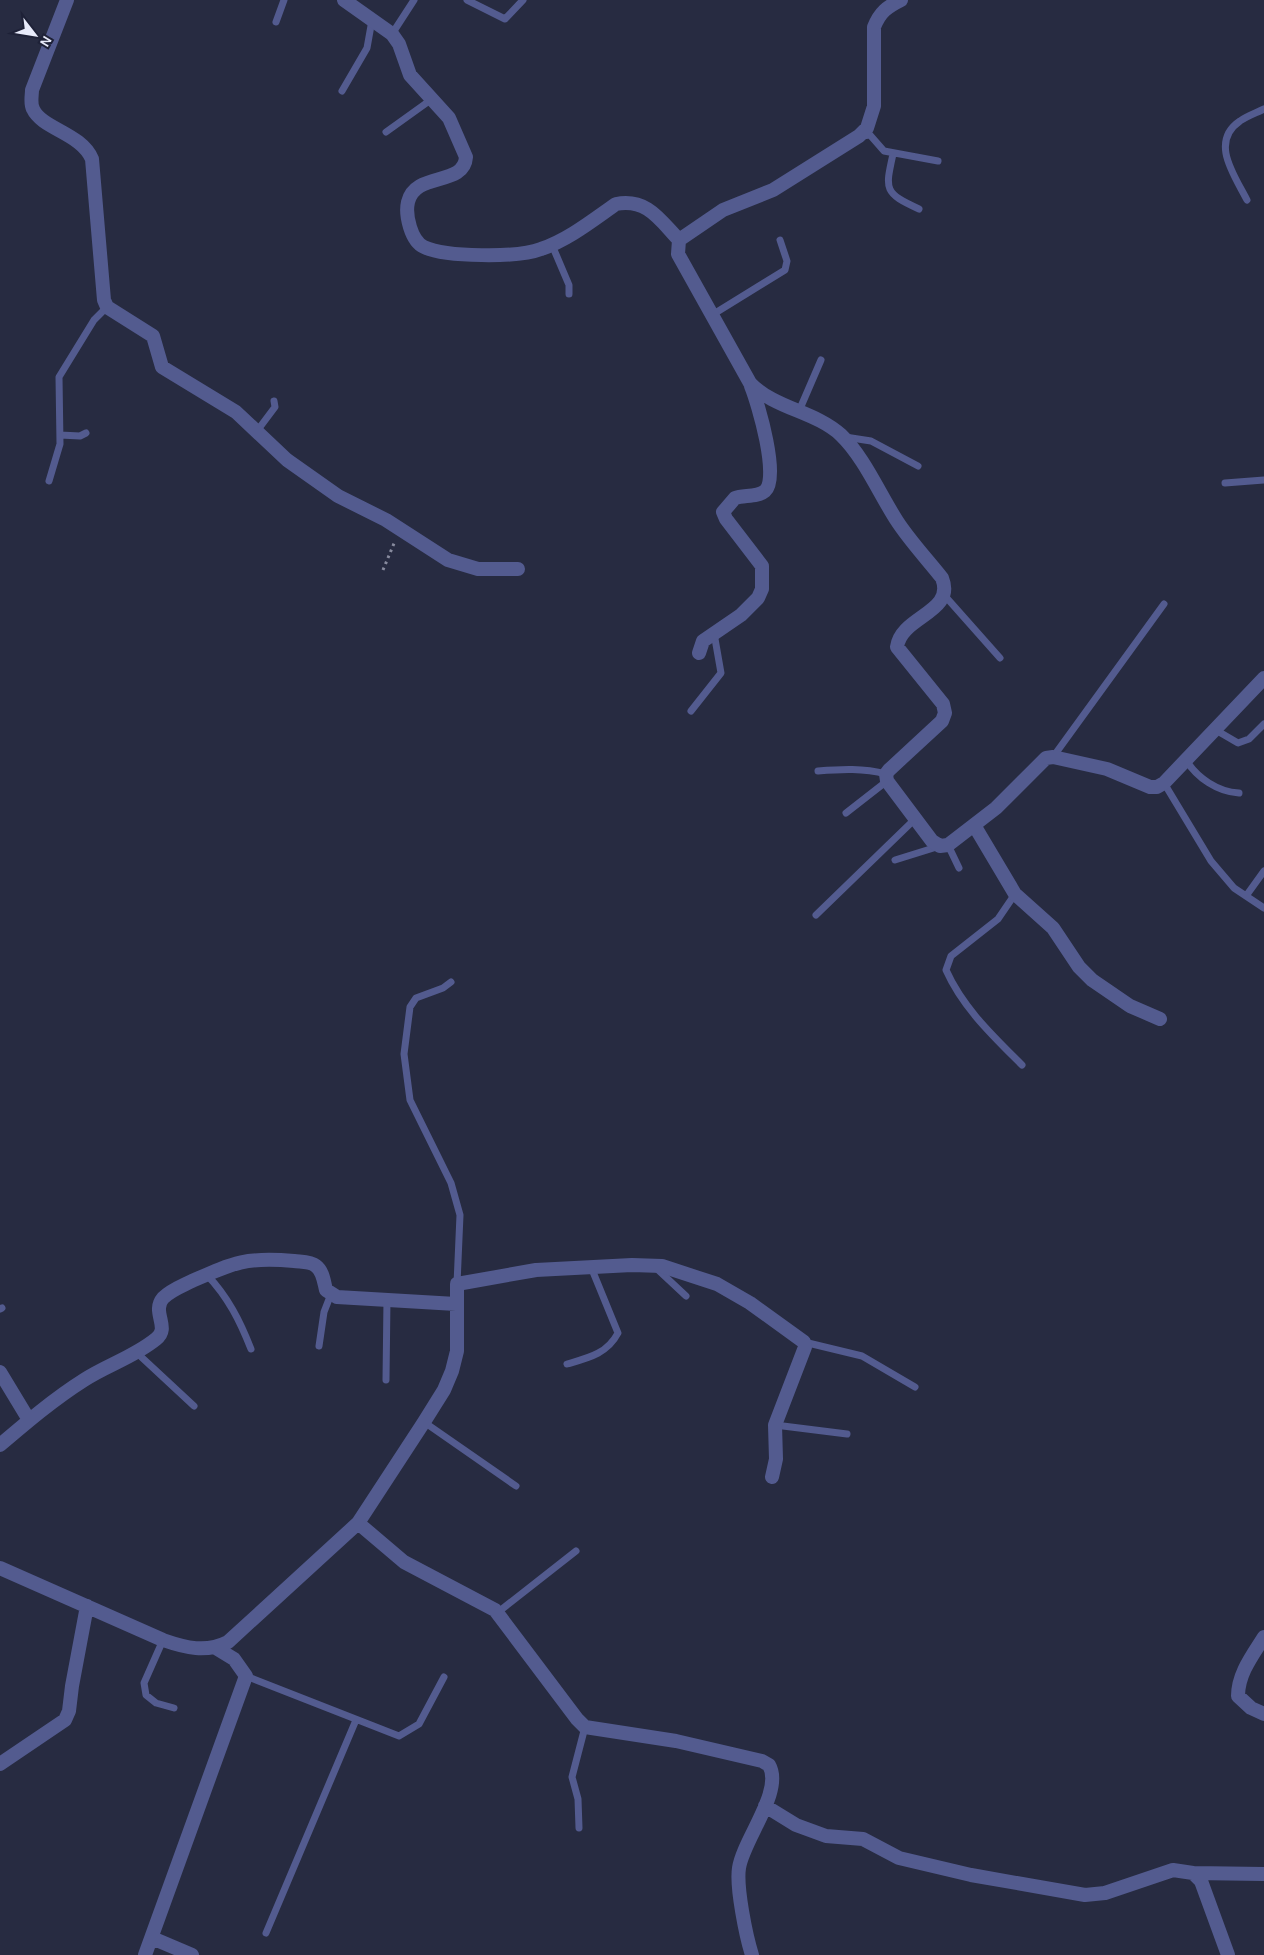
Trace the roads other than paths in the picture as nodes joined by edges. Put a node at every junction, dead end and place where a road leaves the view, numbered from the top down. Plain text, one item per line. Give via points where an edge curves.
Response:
1 (68, 0) edge
2 (284, 0) edge
3 (344, 0) edge
4 (414, 0) edge
5 (468, 0) edge
6 (523, 0) edge
7 (901, 0) edge
8 (372, 19) junction
9 (276, 22) dead end
10 (392, 34) junction
11 (342, 91) dead end
12 (432, 99) junction
13 (1264, 109) edge
14 (386, 132) dead end
15 (859, 136) junction
16 (892, 154) junction
17 (938, 161) dead end
18 (1247, 200) dead end
19 (919, 209) dead end
20 (679, 240) junction
21 (780, 240) dead end
22 (552, 245) junction
23 (569, 294) dead end
24 (107, 307) junction
25 (712, 315) junction
26 (821, 360) dead end
27 (750, 383) junction
28 (274, 401) dead end
29 (800, 411) junction
30 (257, 431) junction
31 (86, 433) dead end
32 (60, 435) junction
33 (842, 436) junction
34 (918, 466) dead end
35 (1264, 480) edge
36 (49, 481) dead end
37 (1225, 483) dead end
38 (518, 569) dead end
39 (945, 596) junction
40 (1164, 604) dead end
41 (714, 632) junction
42 (699, 652) dead end
43 (1000, 658) dead end
44 (1264, 678) edge
45 (691, 711) dead end
46 (1264, 724) edge
47 (1214, 729) junction
48 (1053, 757) junction
49 (1186, 760) junction
50 (818, 771) dead end
51 (887, 778) junction
52 (1164, 783) junction
53 (1239, 793) dead end
54 (846, 813) dead end
55 (915, 818) junction
56 (974, 825) junction
57 (944, 846) junction
58 (895, 860) dead end
59 (959, 868) dead end
60 (1264, 871) edge
61 (1015, 894) junction
62 (1246, 896) junction
63 (1264, 908) edge
64 (816, 915) dead end
65 (452, 982) dead end
66 (1160, 1019) dead end
67 (1022, 1065) dead end
68 (653, 1266) junction
69 (591, 1267) junction
70 (207, 1275) junction
71 (457, 1284) junction
72 (331, 1294) junction
73 (686, 1296) dead end
74 (387, 1299) junction
75 (456, 1304) junction
76 (804, 1342) junction
77 (319, 1346) dead end
78 (251, 1349) dead end
79 (137, 1353) junction
80 (566, 1364) dead end
81 (0, 1372) edge
82 (386, 1380) dead end
83 (915, 1387) dead end
84 (194, 1406) dead end
85 (28, 1420) junction
86 (424, 1422) junction
87 (775, 1425) junction
88 (847, 1434) dead end
89 (0, 1445) edge
90 (772, 1477) dead end
91 (516, 1486) dead end
92 (358, 1523) junction
93 (576, 1550) dead end
94 (0, 1568) edge
95 (87, 1606) junction
96 (497, 1613) junction
97 (1264, 1637) edge
98 (163, 1640) junction
99 (216, 1648) junction
100 (246, 1676) junction
101 (444, 1677) dead end
102 (174, 1708) dead end
103 (1264, 1714) edge
104 (356, 1720) junction
105 (585, 1727) junction
106 (0, 1764) edge
107 (765, 1806) junction
108 (579, 1828) dead end
109 (1193, 1873) junction
110 (1264, 1874) edge
111 (266, 1933) dead end
112 (152, 1938) junction
113 (145, 1955) edge
114 (192, 1955) edge
115 (752, 1955) edge
116 (1228, 1955) edge

1 - 24 street via 32,90 31,101 39,116 81,143 92,158
2 - 9 lane
3 - 8 street
4 - 10 lane
5 - 6 lane via 504,19
7 - 15 street via 878,15 874,27 874,106 867,128
8 - 10 street
8 - 11 lane via 367,48
10 - 12 street via 410,75
12 - 14 lane
12 - 22 street via 454,126 466,164 458,173 424,182 411,194 408,213 418,242 432,249 484,255 532,252
13 - 18 lane via 1238,122 1227,136 1225,156
15 - 16 lane via 870,135 883,150
15 - 20 street via 773,190 723,210
16 - 17 lane
16 - 19 lane via 887,185 902,201
20 - 22 street via 650,210 628,202 616,204
20 - 25 street via 678,254
21 - 25 lane via 787,261 784,270
22 - 23 lane via 569,284
24 - 30 street via 153,336 162,366 236,412
24 - 32 lane via 94,320 59,377
25 - 27 street
26 - 29 lane
27 - 29 street via 769,398
27 - 41 street via 768,450 769,485 759,494 735,498 723,512 762,566 762,589 758,598 741,615
28 - 30 lane via 275,408
29 - 33 street
30 - 38 street via 287,460 338,496 401,529 448,560 478,569
31 - 32 lane via 80,436
32 - 36 lane
33 - 34 lane via 871,441
33 - 39 street via 904,530 942,578 946,586
35 - 37 lane
39 - 43 lane
39 - 51 street via 902,632 897,646 943,704 945,713 942,721
40 - 48 lane
41 - 42 street via 703,641
41 - 45 lane via 721,673
44 - 47 street
46 - 47 lane via 1249,740 1238,743
47 - 49 street
48 - 52 street via 1108,769 1150,787
48 - 56 street via 1039,762 1000,804
49 - 52 street
49 - 53 lane via 1214,787 1224,793
50 - 51 lane via 871,770
51 - 54 lane
51 - 55 street
52 - 62 lane via 1211,861 1234,888
55 - 57 street via 932,841
55 - 64 lane
56 - 57 street
56 - 61 street
57 - 58 lane
57 - 59 lane
60 - 62 lane
61 - 66 street via 1053,928 1092,980 1130,1006
61 - 67 lane via 998,919 951,956 946,970 957,993 983,1026
62 - 63 lane
65 - 71 lane via 416,998 410,1007 404,1054 410,1100 451,1183 460,1215
68 - 69 street
68 - 73 lane
68 - 76 street via 690,1273 717,1284
69 - 71 street via 536,1270
69 - 80 lane via 618,1333 605,1350
70 - 72 street via 228,1265 261,1258 310,1263 321,1272 326,1290
70 - 78 lane via 223,1292
70 - 79 street via 163,1298 157,1311 162,1333
71 - 75 street
72 - 74 street
72 - 77 lane via 324,1312
74 - 75 street
74 - 82 lane
75 - 86 street via 457,1351 452,1371
76 - 83 lane via 862,1356
76 - 87 street via 805,1347
79 - 84 lane
79 - 85 street via 85,1379
81 - 85 street
85 - 89 street
86 - 91 lane
86 - 92 street
87 - 88 lane
87 - 90 street via 776,1460
92 - 96 street via 404,1562 484,1603
92 - 99 street via 242,1631
93 - 96 lane
94 - 95 street
95 - 98 street
95 - 106 street via 65,1720
96 - 105 street via 576,1720
97 - 103 street via 1245,1667 1238,1686 1238,1696
98 - 99 street via 190,1648
98 - 102 lane via 144,1683 146,1695 156,1703
99 - 100 street via 234,1659
100 - 104 lane
100 - 112 street
101 - 104 lane via 419,1724 399,1736
104 - 111 lane
105 - 107 street via 676,1741 762,1761 769,1765 773,1779
105 - 108 lane via 572,1777 578,1799
107 - 109 street via 796,1825 826,1836 855,1837 899,1858 971,1875 1095,1896 1173,1870
107 - 115 street via 739,1868 738,1882
109 - 110 street
109 - 116 street via 1201,1881
112 - 113 street
112 - 114 street

